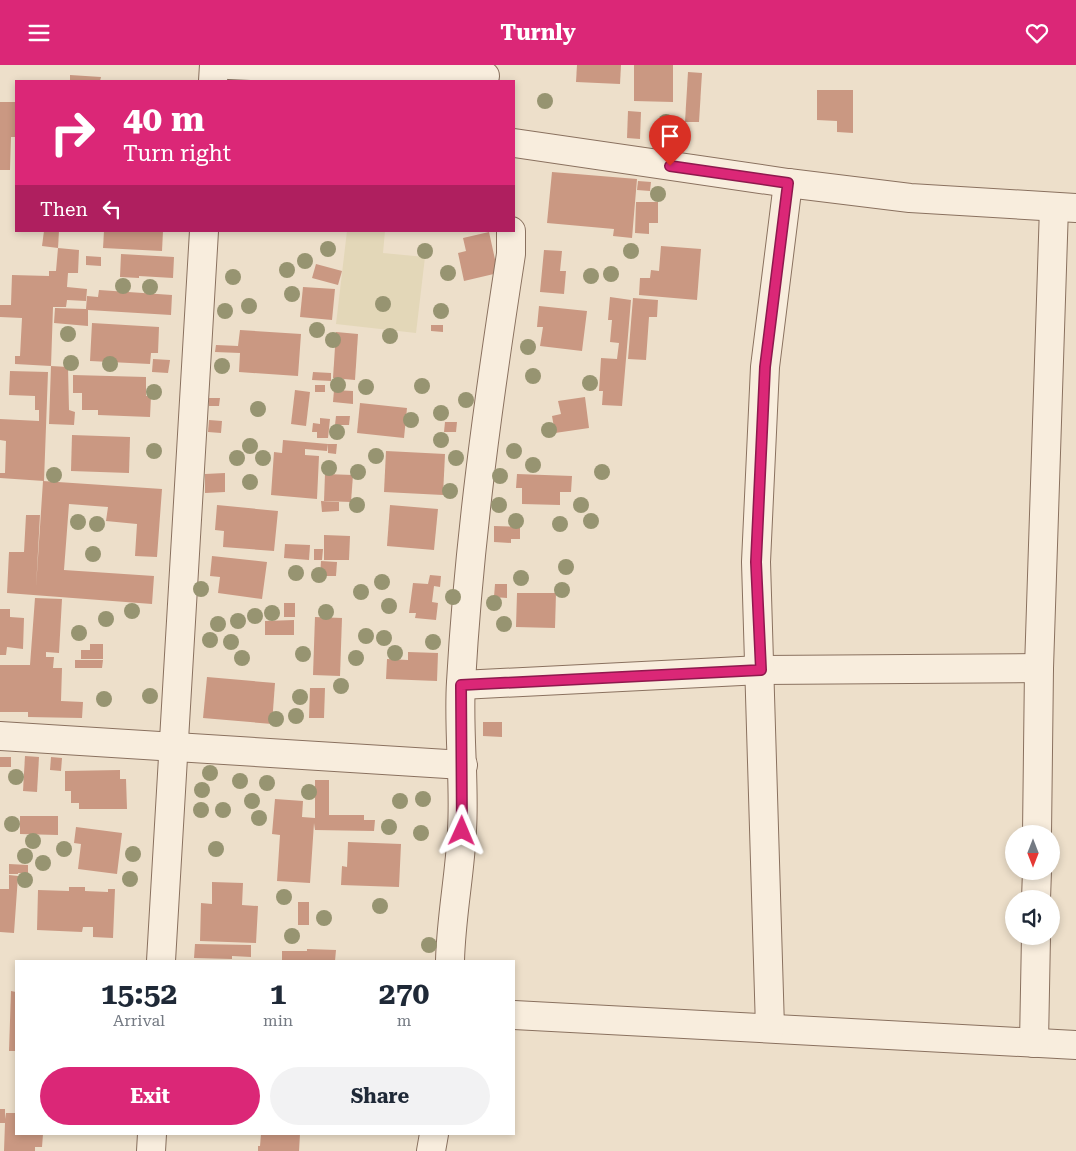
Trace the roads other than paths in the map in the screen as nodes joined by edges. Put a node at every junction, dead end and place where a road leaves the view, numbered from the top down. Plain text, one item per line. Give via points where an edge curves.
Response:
1 (214, 65) edge
2 (229, 65) edge
3 (486, 74) edge
4 (213, 80) edge
5 (515, 143) edge
6 (788, 183) junction
7 (1065, 207) edge
8 (204, 232) edge
9 (511, 232) edge
10 (1040, 668) junction
11 (761, 670) junction
12 (461, 685) junction
13 (0, 737) edge
14 (173, 747) junction
15 (463, 765) junction
16 (1037, 825) edge
17 (1036, 945) edge
18 (161, 960) edge
19 (450, 960) edge
20 (515, 1015) edge
21 (770, 1028) junction
22 (1034, 1043) junction
23 (1076, 1045) edge
24 (152, 1135) edge
25 (434, 1135) edge
26 (151, 1151) edge
27 (431, 1151) edge

1 - 4 street
2 - 3 street
5 - 6 street
6 - 7 street via 910,198
6 - 11 street via 765,367 756,562
7 - 10 street
8 - 14 street
9 - 12 street via 487,410
10 - 11 street
10 - 16 street
11 - 12 street
11 - 21 street
12 - 15 street
13 - 14 street
14 - 15 street
14 - 18 street
15 - 19 street via 462,831
17 - 22 street
20 - 21 street
21 - 22 street
22 - 23 street
24 - 26 street
25 - 27 street

